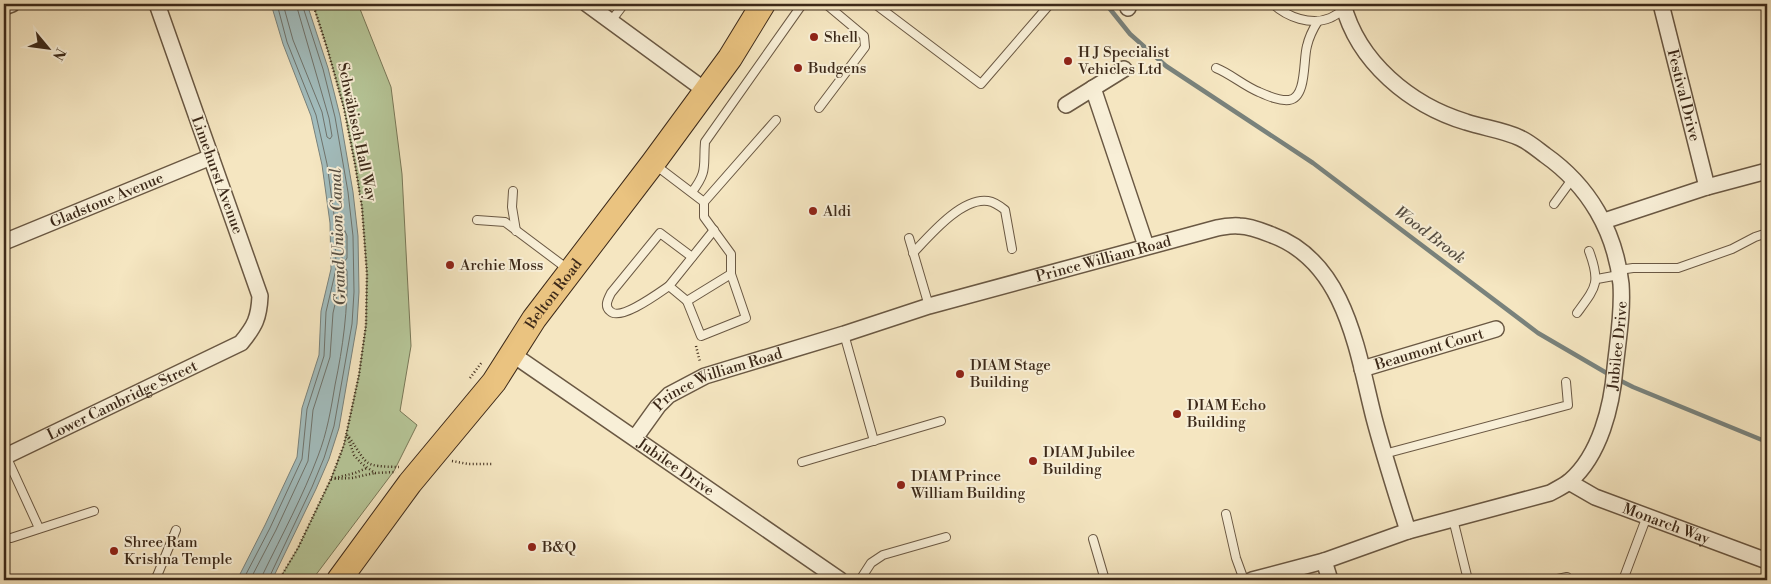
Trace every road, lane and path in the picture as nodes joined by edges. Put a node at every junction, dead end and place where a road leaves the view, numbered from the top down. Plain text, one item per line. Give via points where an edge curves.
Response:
1 (12, 4) edge
2 (156, 4) edge
3 (313, 4) edge
4 (587, 4) edge
5 (624, 4) edge
6 (763, 4) edge
7 (805, 4) edge
8 (826, 4) edge
9 (875, 4) edge
10 (1050, 4) edge
11 (1273, 4) edge
12 (1661, 4) edge
13 (4, 6) edge
14 (1344, 7) edge
15 (610, 21) junction
16 (1318, 21) junction
17 (1216, 68) dead end
18 (1124, 69) dead end
19 (1093, 88) junction
20 (706, 91) junction
21 (1066, 105) dead end
22 (819, 108) dead end
23 (776, 120) dead end
24 (210, 157) junction
25 (653, 163) junction
26 (1767, 171) edge
27 (1573, 178) junction
28 (1707, 187) junction
29 (513, 191) dead end
30 (692, 192) junction
31 (704, 202) junction
32 (1554, 204) dead end
33 (477, 220) dead end
34 (1604, 221) junction
35 (714, 230) junction
36 (516, 231) junction
37 (1767, 233) edge
38 (909, 238) dead end
39 (4, 242) edge
40 (1146, 246) junction
41 (1012, 249) dead end
42 (1589, 251) dead end
43 (913, 252) junction
44 (692, 257) junction
45 (571, 272) junction
46 (1619, 273) junction
47 (731, 274) junction
48 (1597, 279) junction
49 (669, 286) junction
50 (687, 301) junction
51 (929, 306) junction
52 (1577, 313) dead end
53 (1496, 329) dead end
54 (844, 334) junction
55 (701, 336) junction
56 (241, 343) joint
57 (512, 354) junction
58 (1362, 369) junction
59 (705, 376) junction
60 (1566, 382) dead end
61 (941, 421) dead end
62 (347, 434) junction
63 (635, 438) junction
64 (874, 441) junction
65 (1384, 454) junction
66 (5, 457) edge
67 (802, 462) dead end
68 (372, 466) junction
69 (368, 468) junction
70 (375, 473) junction
71 (407, 475) junction
72 (331, 479) junction
73 (1569, 482) junction
74 (94, 511) dead end
75 (1226, 514) dead end
76 (1647, 516) junction
77 (1453, 518) junction
78 (39, 528) junction
79 (176, 530) dead end
80 (1408, 530) junction
81 (946, 537) dead end
82 (11, 538) dead end
83 (1093, 539) dead end
84 (1324, 561) junction
85 (1767, 561) edge
86 (1567, 577) dead end
87 (153, 580) edge
88 (278, 580) edge
89 (339, 580) edge
90 (840, 580) edge
91 (860, 580) edge
92 (1105, 580) edge
93 (1244, 580) edge
94 (1252, 580) edge
95 (1330, 580) edge
96 (1468, 580) edge
97 (1553, 580) edge
98 (1623, 580) edge

1 - 13 street
2 - 24 street, Limehurst Avenue
3 - 62 path, Schwäbisch Hall Way via 344,108 362,207 367,274 366,325
4 - 15 street
5 - 15 lane
6 - 20 main road, Belton Road
7 - 30 lane via 705,142 702,179
8 - 22 lane via 866,41 865,47
9 - 10 lane via 981,84
11 - 16 lane via 1288,15
12 - 28 street, Festival Drive
14 - 16 lane via 1330,18
14 - 27 street, Jubilee Drive via 1373,64 1408,94 1448,116 1521,138
15 - 20 street
16 - 17 lane via 1306,47 1298,96 1290,100 1279,100 1257,91
18 - 19 street
19 - 21 street
19 - 40 street
20 - 25 main road, Belton Road
23 - 31 lane
24 - 39 street, Gladstone Avenue
24 - 56 street, Limehurst Avenue via 260,296 259,315
25 - 30 lane
25 - 45 main road, Belton Road
26 - 28 street
27 - 32 lane
27 - 34 street, Jubilee Drive
28 - 34 street
29 - 36 lane
30 - 31 lane
31 - 35 lane via 704,217
33 - 36 lane via 505,222
34 - 46 street, Jubilee Drive
35 - 44 lane
35 - 47 lane via 731,254
36 - 45 lane
37 - 46 lane via 1678,268 1633,268
38 - 43 lane
40 - 51 street, Prince William Road
40 - 58 street, Prince William Road via 1241,225 1295,246 1310,257 1334,287 1343,305
41 - 43 lane via 1005,210 988,201 974,202 960,210
42 - 48 lane
43 - 51 lane
44 - 49 lane
44 - 49 lane via 660,233 610,293 606,303 608,310 616,314 642,304
45 - 57 main road, Belton Road via 534,319
46 - 48 lane
46 - 73 street, Jubilee Drive via 1621,318 1613,390 1606,420 1588,458
47 - 50 lane
47 - 55 lane via 746,318
48 - 52 lane
49 - 50 lane
50 - 55 lane
51 - 54 street, Prince William Road
53 - 58 street, Beaumont Court
54 - 59 street, Prince William Road
54 - 64 lane
55 - 59 path via 695,346
56 - 66 street, Lower Cambridge Street
57 - 63 street, Jubilee Drive
57 - 71 main road, Belton Road via 494,382
58 - 65 street, Prince William Road
59 - 63 street, Prince William Road via 669,395
60 - 65 lane via 1568,405
61 - 64 lane
62 - 68 path via 362,459
62 - 69 path via 354,455
62 - 72 path, Schwäbisch Hall Way
63 - 90 street, Jubilee Drive
64 - 67 lane
65 - 80 street, Prince William Road
66 - 78 lane
68 - 69 path
68 - 71 path
69 - 70 path
69 - 72 path
70 - 71 path via 394,471
70 - 72 path
71 - 89 main road, Belton Road
72 - 88 path, Schwäbisch Hall Way via 298,548
73 - 76 street, Monarch Way via 1595,497
73 - 77 street, Jubilee Drive via 1550,493
74 - 78 lane
75 - 93 lane
76 - 85 street, Monarch Way
76 - 98 lane
77 - 80 street, Jubilee Drive
77 - 96 lane
78 - 82 lane
79 - 87 lane
80 - 84 street, Jubilee Drive
81 - 91 lane via 883,555 871,563
83 - 92 lane
84 - 94 street, Jubilee Drive
84 - 95 street
86 - 97 lane

